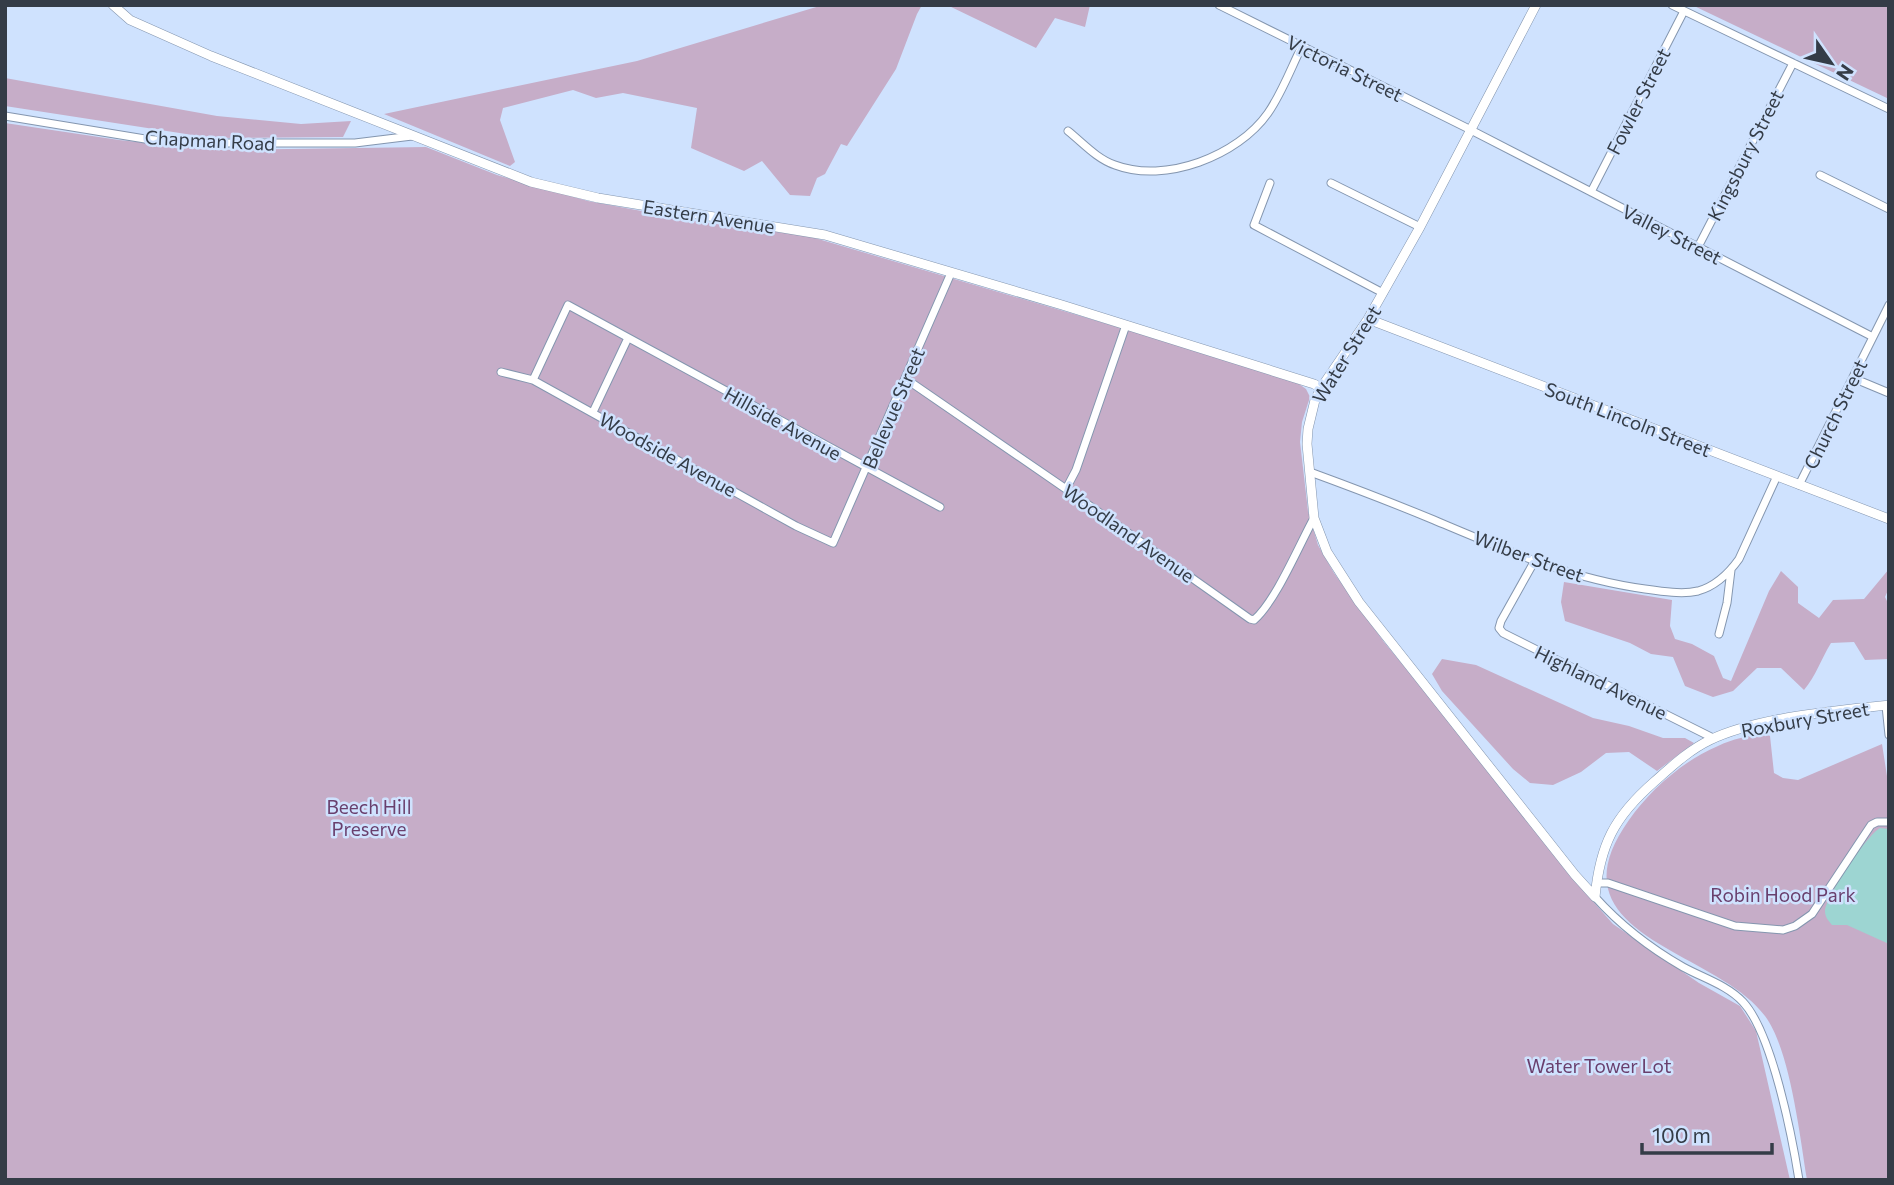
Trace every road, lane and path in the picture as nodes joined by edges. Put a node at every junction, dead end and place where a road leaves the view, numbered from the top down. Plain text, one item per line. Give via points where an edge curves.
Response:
1 (113, 5) edge
2 (1219, 5) edge
3 (1536, 5) edge
4 (1672, 5) edge
5 (1684, 11) junction
6 (1302, 46) junction
7 (1793, 63) junction
8 (1889, 109) edge
9 (5, 116) edge
10 (1471, 130) junction
11 (1068, 131) dead end
12 (416, 135) junction
13 (1820, 175) dead end
14 (1270, 183) dead end
15 (1331, 183) dead end
16 (1591, 192) junction
17 (1889, 209) edge
18 (1420, 227) junction
19 (1698, 247) junction
20 (951, 273) junction
21 (1383, 293) junction
22 (1889, 305) edge
23 (1368, 319) junction
24 (1126, 325) junction
25 (1873, 337) junction
26 (628, 338) junction
27 (500, 372) dead end
28 (1853, 378) junction
29 (905, 379) junction
30 (533, 380) junction
31 (1321, 388) junction
32 (1889, 393) edge
33 (593, 412) junction
34 (867, 469) junction
35 (1310, 472) junction
36 (1777, 476) junction
37 (1799, 485) junction
38 (1066, 489) junction
39 (940, 506) dead end
40 (1314, 518) junction
41 (1889, 519) edge
42 (833, 543) joint
43 (1534, 562) junction
44 (1731, 570) junction
45 (1718, 634) dead end
46 (1887, 706) edge
47 (1889, 735) edge
48 (1713, 738) junction
49 (1889, 822) edge
50 (1597, 883) junction
51 (1595, 898) junction
52 (1799, 1180) edge

1 - 12 street, Eastern Avenue via 130,20 211,56
2 - 6 street, Victoria Street
3 - 10 street, Water Street
4 - 5 street
5 - 7 street
5 - 16 street, Fowler Street
6 - 10 street, Victoria Street
6 - 11 street via 1268,114 1252,132 1195,163 1168,171 1129,170 1101,159
7 - 8 street
7 - 19 street, Kingsbury Street
9 - 12 street, Chapman Road via 187,143 355,144
10 - 16 street, Valley Street
10 - 18 street, Water Street
12 - 20 street, Eastern Avenue via 555,188 799,230
13 - 17 street
14 - 21 street via 1254,225
15 - 18 street
16 - 19 street, Valley Street
18 - 21 street, Water Street
19 - 25 street, Valley Street
20 - 24 street, Eastern Avenue
20 - 29 street, Bellevue Street
21 - 23 street, Water Street
22 - 25 street, Church Street
23 - 31 street, Water Street
23 - 36 street, South Lincoln Street
24 - 31 street, Eastern Avenue
24 - 38 street
25 - 28 street, Church Street
26 - 30 street, Hillside Avenue via 568,305
26 - 33 street
26 - 34 street, Hillside Avenue
27 - 30 street, Woodside Avenue
28 - 32 street
28 - 37 street, Church Street
29 - 34 street, Bellevue Street
29 - 38 street, Woodland Avenue
30 - 33 street, Woodside Avenue
31 - 35 street, Water Street via 1308,429
33 - 42 street, Woodside Avenue
34 - 39 street, Hillside Avenue
34 - 42 street, Bellevue Street
35 - 40 street, Water Street
35 - 43 street, Wilber Street
36 - 37 street, South Lincoln Street
36 - 44 street, Wilber Street
37 - 41 street, South Lincoln Street
38 - 40 street, Woodland Avenue via 1254,620 1276,590
40 - 51 street, Water Street via 1327,552 1359,601
43 - 44 street, Wilber Street via 1601,581 1668,592 1710,586
43 - 48 street, Highland Avenue via 1502,619 1499,628 1503,633
44 - 45 street
46 - 47 street
46 - 48 street, Roxbury Street via 1780,720
48 - 50 street, Roxbury Street via 1672,767 1619,818 1605,846
49 - 50 street via 1871,825 1812,914 1783,930 1735,926
50 - 51 street, Roxbury Street
51 - 52 street via 1632,934 1743,1002 1760,1028 1776,1076

